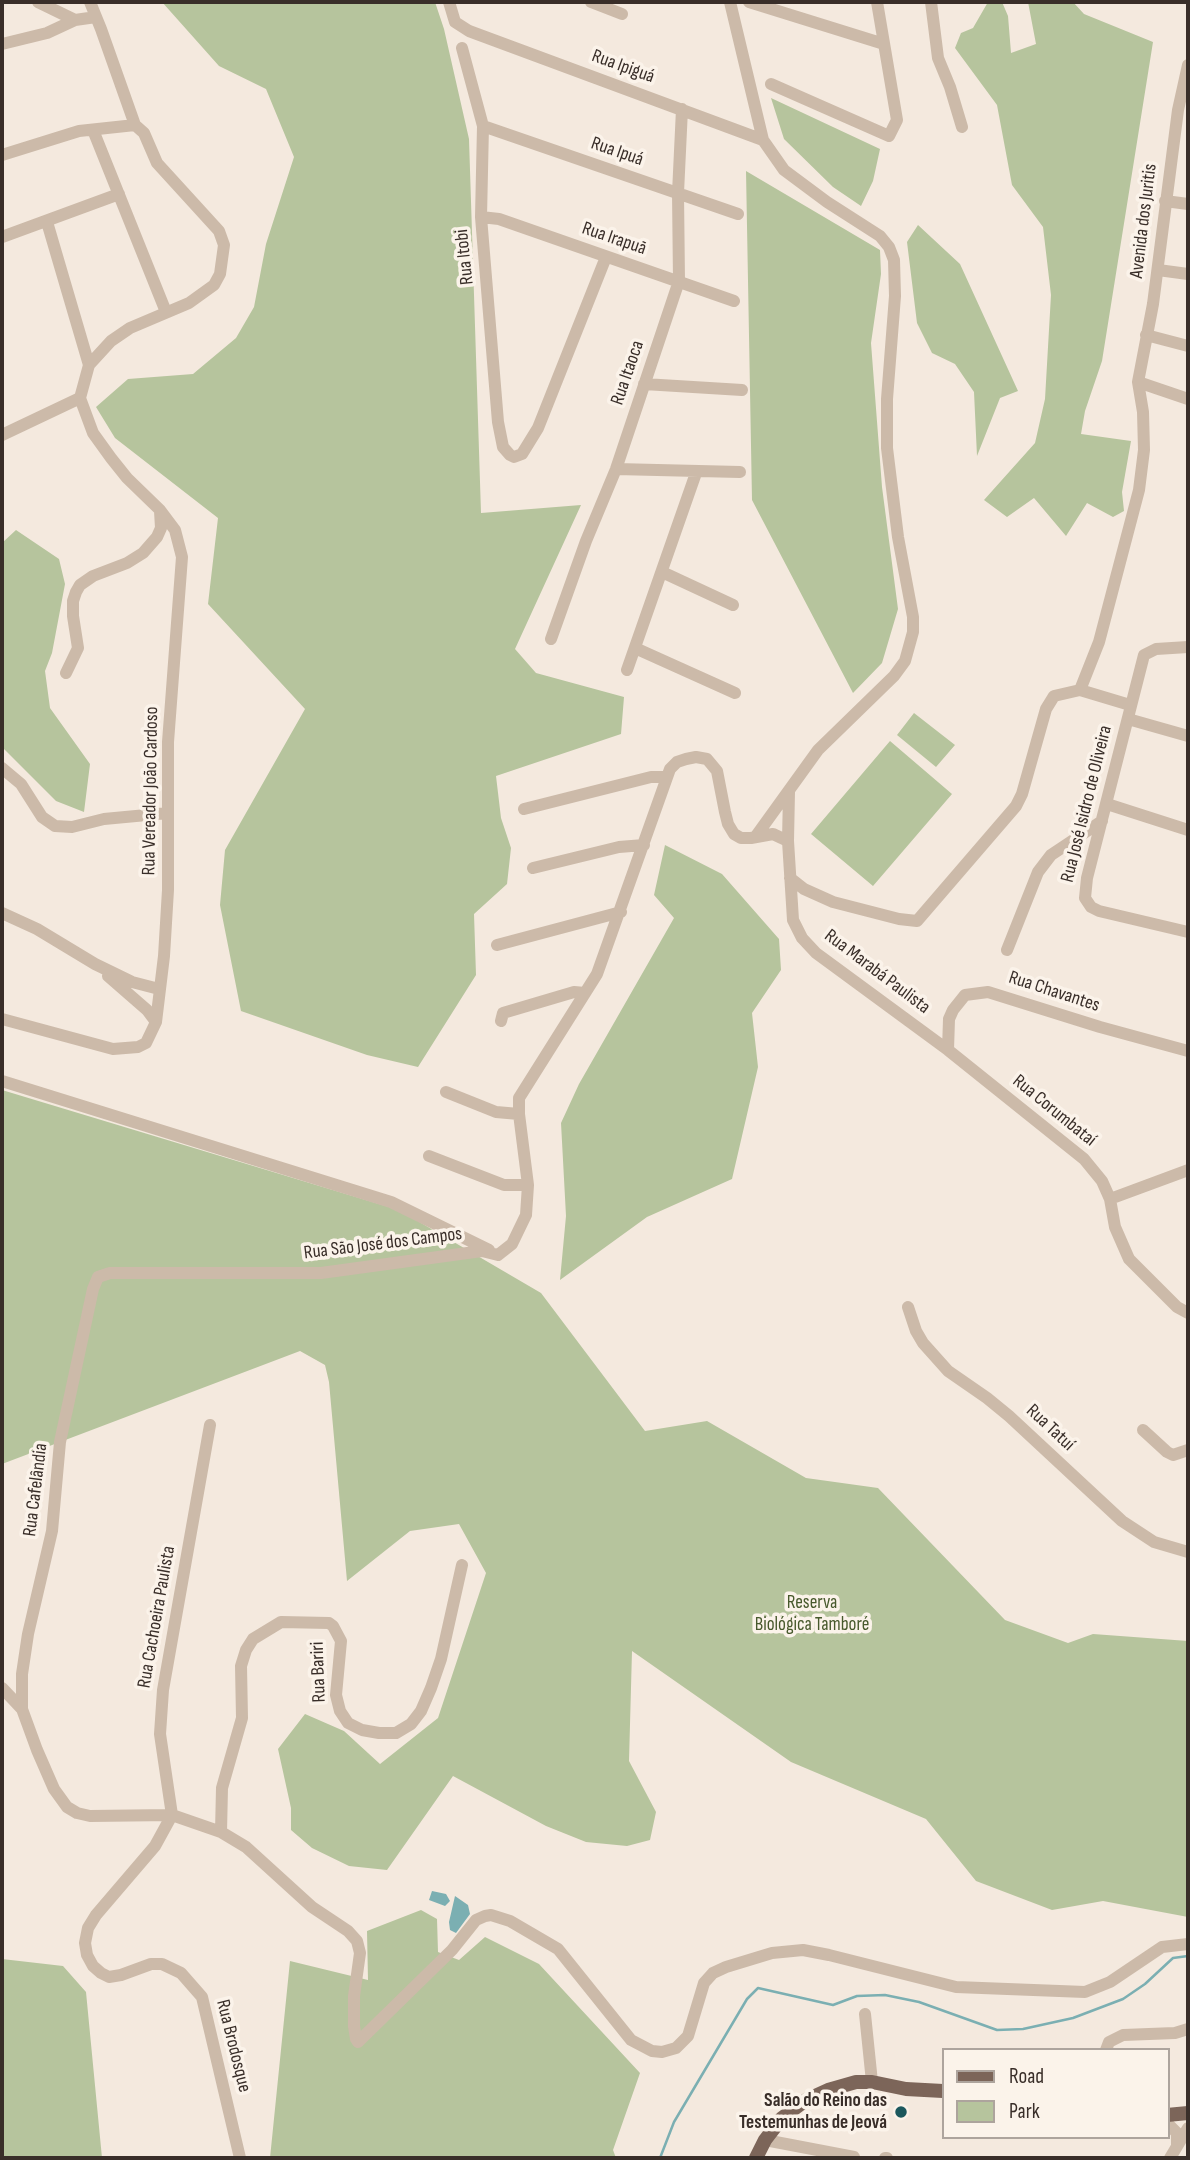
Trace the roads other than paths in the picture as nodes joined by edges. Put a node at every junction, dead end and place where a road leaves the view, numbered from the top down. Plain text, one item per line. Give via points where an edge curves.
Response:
1 (38, 2) edge
2 (89, 2) edge
3 (449, 2) edge
4 (591, 2) edge
5 (730, 2) edge
6 (749, 2) edge
7 (877, 2) edge
8 (931, 2) edge
9 (622, 14) dead end
10 (96, 17) junction
11 (75, 20) junction
12 (2, 44) edge
13 (884, 44) junction
14 (462, 48) dead end
15 (1188, 65) edge
16 (771, 84) dead end
17 (682, 108) junction
18 (135, 125) junction
19 (484, 126) junction
20 (962, 127) dead end
21 (93, 130) junction
22 (764, 140) junction
23 (1174, 143) junction
24 (1188, 144) edge
25 (2, 155) edge
26 (678, 193) junction
27 (118, 194) junction
28 (1165, 201) junction
29 (1188, 204) edge
30 (738, 214) dead end
31 (481, 217) junction
32 (47, 222) junction
33 (2, 237) edge
34 (606, 257) junction
35 (1158, 270) junction
36 (1188, 274) edge
37 (679, 281) junction
38 (734, 301) dead end
39 (166, 312) junction
40 (1146, 335) junction
41 (1188, 346) edge
42 (89, 365) junction
43 (1138, 382) junction
44 (644, 384) junction
45 (742, 390) dead end
46 (79, 398) junction
47 (1188, 399) edge
48 (2, 435) edge
49 (616, 469) junction
50 (740, 472) dead end
51 (696, 473) junction
52 (160, 510) junction
53 (662, 572) junction
54 (733, 606) dead end
55 (551, 639) dead end
56 (1188, 647) edge
57 (635, 648) junction
58 (627, 670) dead end
59 (66, 673) dead end
60 (1080, 690) junction
61 (735, 693) dead end
62 (1130, 705) junction
63 (1128, 719) junction
64 (1188, 736) edge
65 (2, 768) edge
66 (667, 777) junction
67 (789, 792) junction
68 (1107, 804) junction
69 (524, 809) dead end
70 (168, 813) junction
71 (1102, 821) junction
72 (1188, 830) edge
73 (756, 836) junction
74 (788, 841) junction
75 (644, 845) junction
76 (533, 868) dead end
77 (790, 878) junction
78 (621, 912) junction
79 (2, 913) edge
80 (1188, 932) edge
81 (497, 945) dead end
82 (1007, 950) dead end
83 (95, 964) junction
84 (159, 989) junction
85 (585, 993) junction
86 (553, 999) junction
87 (569, 1016) junction
88 (2, 1019) edge
89 (501, 1021) dead end
90 (156, 1022) junction
91 (948, 1050) junction
92 (1188, 1051) edge
93 (2, 1081) edge
94 (446, 1092) dead end
95 (519, 1114) junction
96 (429, 1156) dead end
97 (1188, 1170) edge
98 (528, 1185) junction
99 (1110, 1199) junction
100 (498, 1255) junction
101 (98, 1277) joint
102 (908, 1307) dead end
103 (1188, 1313) edge
104 (210, 1425) dead end
105 (1143, 1430) dead end
106 (1188, 1450) edge
107 (1188, 1552) edge
108 (462, 1565) dead end
109 (2, 1688) edge
110 (22, 1709) junction
111 (172, 1815) junction
112 (222, 1832) junction
113 (1188, 1944) edge
114 (865, 2014) dead end
115 (1188, 2029) edge
116 (1106, 2048) edge
117 (872, 2082) junction
118 (942, 2091) edge
119 (1188, 2113) edge
120 (1169, 2115) edge
121 (1169, 2125) edge
122 (1188, 2128) edge
123 (765, 2140) junction
124 (1177, 2145) junction
125 (854, 2157) edge
126 (240, 2158) edge
127 (756, 2158) edge
128 (1170, 2158) edge

1 - 11 street
2 - 10 street
3 - 17 street, Rua Ipiguá via 456,22 469,31
4 - 9 street
5 - 22 street
6 - 13 street
7 - 13 street
8 - 20 street via 939,58
10 - 11 street
10 - 18 street
11 - 12 street via 47,33
13 - 16 street via 897,120 889,136
14 - 19 street, Rua Itobi
15 - 23 street, Avenida dos Juritis
17 - 22 street, Rua Ipiguá
17 - 26 street, Rua Itaoca
18 - 21 street
18 - 39 street via 144,133 157,163 209,218 224,245 214,285 190,303
19 - 26 street, Rua Ipuá
19 - 31 street, Rua Itobi
21 - 25 street
21 - 27 street
22 - 67 street via 784,170 880,236 894,260 887,448 913,624 911,646 894,676 818,750
23 - 24 street
23 - 28 street, Avenida dos Juritis
26 - 30 street, Rua Ipuá
26 - 37 street, Rua Itaoca
27 - 32 street
27 - 39 street
28 - 29 street
28 - 35 street, Avenida dos Juritis
31 - 34 street, Rua Irapuã via 499,219
31 - 34 street, Rua Itobi via 498,422 505,452 516,456 527,449 538,428
32 - 33 street
32 - 42 street
34 - 37 street, Rua Irapuã
35 - 36 street
35 - 40 street, Avenida dos Juritis
37 - 38 street, Rua Irapuã
37 - 44 street, Rua Itaoca
39 - 42 street via 111,341
40 - 41 street
40 - 43 street, Avenida dos Juritis
42 - 46 street
43 - 47 street
43 - 60 street, Avenida dos Juritis via 1144,450 1139,490 1099,642
44 - 45 street
44 - 49 street, Rua Itaoca
46 - 48 street
46 - 52 street, Rua Vereador João Cardoso via 93,433 111,458
49 - 51 street
49 - 55 street, Rua Itaoca
50 - 51 street
51 - 53 street
52 - 59 street via 161,528 144,553 80,585 73,601 78,648
52 - 70 street, Rua Vereador João Cardoso via 175,530 182,557 168,742
53 - 54 street
53 - 57 street
56 - 62 street, Rua José Isidro de Oliveira via 1156,649 1144,655
57 - 58 street
57 - 61 street
60 - 62 street
60 - 77 street via 1054,696 1049,702 1016,806 917,921 833,902
62 - 63 street, Rua José Isidro de Oliveira
63 - 64 street
63 - 68 street, Rua José Isidro de Oliveira
65 - 70 street via 21,784 42,817 55,826
66 - 69 street
66 - 73 street via 677,762 707,759 717,771 730,830 741,838
66 - 75 street
67 - 73 street
67 - 74 street, Rua Marabá Paulista
68 - 71 street, Rua José Isidro de Oliveira
68 - 72 street
70 - 84 street, Rua Vereador João Cardoso via 168,890
71 - 80 street, Rua José Isidro de Oliveira via 1085,887 1087,904 1099,911
71 - 82 street via 1045,862 1031,883
73 - 74 street via 773,834
74 - 77 street, Rua Marabá Paulista
75 - 76 street
75 - 78 street
77 - 91 street, Rua Marabá Paulista via 793,920 802,938
78 - 81 street
78 - 85 street
79 - 83 street
83 - 84 street
83 - 90 street
84 - 90 street, Rua Vereador João Cardoso
85 - 86 street
85 - 87 street
86 - 87 street via 564,1005
86 - 89 street via 503,1013
87 - 95 street via 519,1098
88 - 90 street via 113,1049 146,1043
91 - 92 street, Rua Chavantes via 953,1010 965,995 988,992
91 - 99 street, Rua Corumbataí via 1084,1159
93 - 100 street via 391,1202
94 - 95 street via 496,1112
95 - 98 street
96 - 98 street via 504,1185
97 - 99 street
98 - 100 street via 523,1226
99 - 103 street, Rua Corumbataí via 1115,1227 1129,1259
100 - 101 street, Rua São José dos Campos via 482,1251 321,1273 110,1273
101 - 110 street, Rua Cafelândia via 60,1442 52,1531 22,1674
102 - 107 street, Rua Tatuí via 923,1343 948,1371 1009,1416 1122,1521 1154,1542
104 - 111 street, Rua Cachoeira Paulista via 163,1690 160,1734
105 - 106 street via 1173,1455
108 - 112 street, Rua Bariri via 431,1688 421,1711 397,1733 362,1730 348,1723 340,1711 336,1695 341,1642 329,1623 281,1622 253,1639 241,1666 242,1718 222,1788
109 - 110 street, Rua Cafelândia
110 - 111 street, Rua Cafelândia via 49,1779 67,1807 90,1816
111 - 112 street, Rua Cafelândia
111 - 126 street, Rua Brodosque via 155,1846 96,1915 85,1943 87,1955 100,1973 109,1976 151,1964 168,1966 181,1973 202,1997
112 - 113 street, Rua Cafelândia via 357,1941 354,2026 358,2042 485,1916 499,1917 558,1949 631,2040 662,2052 676,2048 688,2036 704,1983 713,1973 772,1953 803,1950 956,1987 1084,1992 1110,1982 1162,1947
114 - 117 street
115 - 116 street via 1123,2035
117 - 118 main road
117 - 123 main road via 841,2086 806,2100 782,2118
119 - 120 main road
121 - 124 street via 1177,2133
122 - 124 street
123 - 125 street
123 - 127 main road
124 - 128 street

